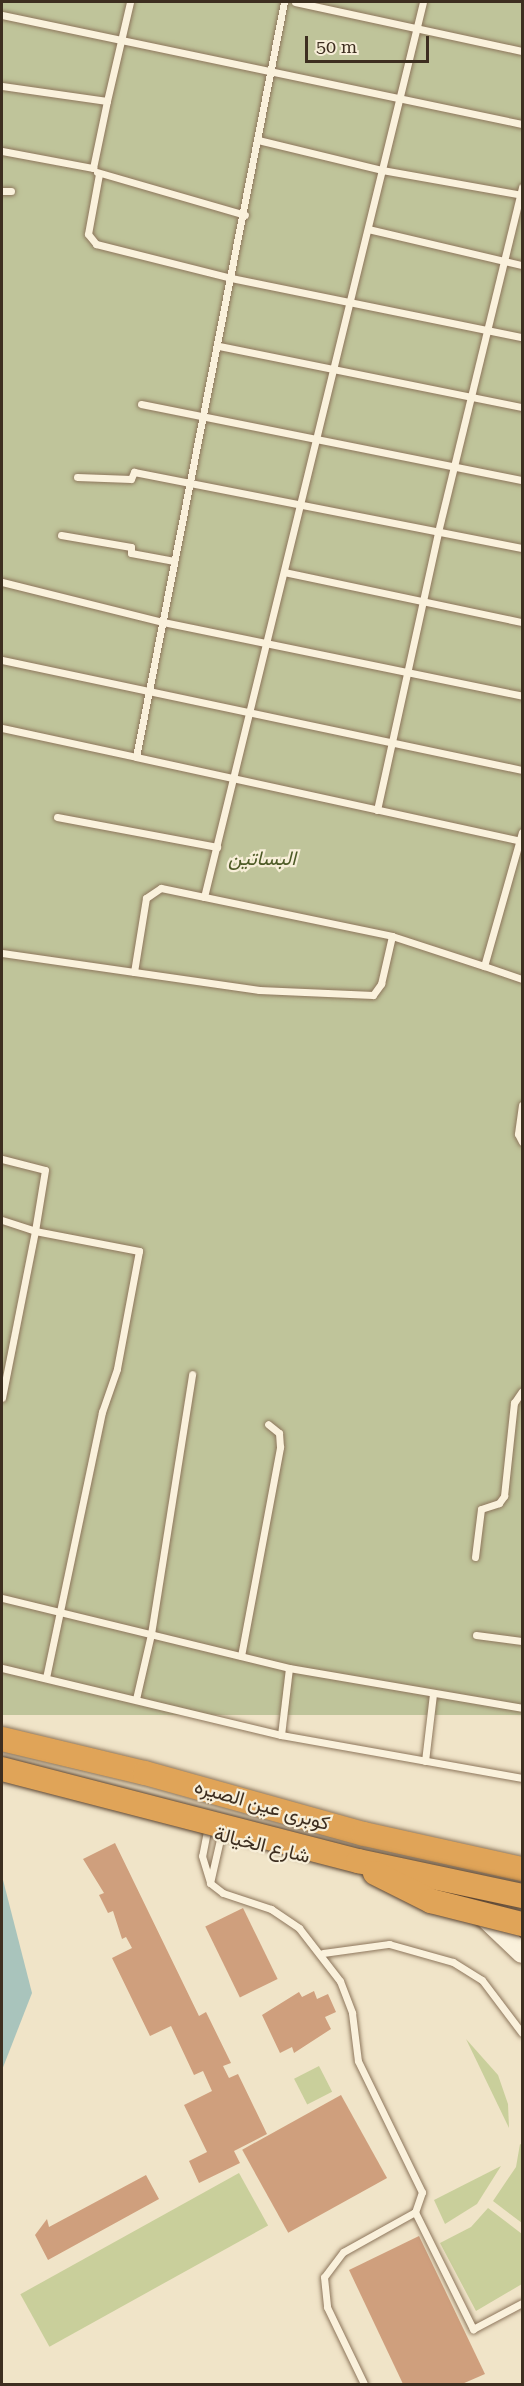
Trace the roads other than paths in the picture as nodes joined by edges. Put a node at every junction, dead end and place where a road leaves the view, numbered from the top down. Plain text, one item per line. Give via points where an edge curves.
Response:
1 (130, 2) edge
2 (284, 2) edge
3 (295, 2) edge
4 (423, 2) edge
5 (2, 15) edge
6 (417, 32) junction
7 (122, 39) junction
8 (522, 51) edge
9 (270, 73) junction
10 (2, 86) edge
11 (400, 99) junction
12 (107, 101) junction
13 (522, 124) edge
14 (258, 140) junction
15 (2, 151) edge
16 (93, 168) junction
17 (382, 170) junction
18 (99, 174) junction
19 (2, 191) edge
20 (11, 191) dead end
21 (522, 192) edge
22 (245, 215) junction
23 (368, 229) junction
24 (505, 260) junction
25 (522, 265) edge
26 (231, 278) junction
27 (350, 304) junction
28 (489, 329) junction
29 (522, 337) edge
30 (219, 346) junction
31 (335, 369) junction
32 (473, 396) junction
33 (141, 405) dead end
34 (522, 407) edge
35 (206, 417) junction
36 (318, 436) junction
37 (455, 465) junction
38 (77, 477) dead end
39 (522, 480) edge
40 (188, 484) junction
41 (300, 505) junction
42 (438, 532) junction
43 (61, 535) dead end
44 (522, 548) edge
45 (174, 561) junction
46 (284, 572) junction
47 (2, 582) edge
48 (424, 601) junction
49 (163, 622) junction
50 (522, 622) edge
51 (267, 642) junction
52 (2, 660) edge
53 (408, 672) junction
54 (148, 692) junction
55 (522, 696) edge
56 (253, 712) junction
57 (2, 729) edge
58 (393, 741) junction
59 (136, 758) junction
60 (522, 770) edge
61 (237, 779) junction
62 (377, 810) junction
63 (57, 817) dead end
64 (522, 838) edge
65 (217, 847) junction
66 (204, 897) junction
67 (392, 936) junction
68 (2, 953) edge
69 (484, 966) junction
70 (134, 972) junction
71 (522, 979) edge
72 (522, 1105) edge
73 (522, 1143) edge
74 (2, 1159) edge
75 (2, 1220) edge
76 (35, 1230) junction
77 (192, 1374) dead end
78 (522, 1391) edge
79 (2, 1398) edge
80 (268, 1424) dead end
81 (475, 1557) dead end
82 (2, 1598) edge
83 (61, 1611) junction
84 (151, 1634) junction
85 (476, 1635) dead end
86 (522, 1641) edge
87 (241, 1656) junction
88 (2, 1668) edge
89 (289, 1668) junction
90 (45, 1677) junction
91 (433, 1694) junction
92 (136, 1699) junction
93 (522, 1708) edge
94 (281, 1735) junction
95 (2, 1739) edge
96 (2, 1748) edge
97 (425, 1761) junction
98 (2, 1769) edge
99 (522, 1778) edge
100 (2, 1779) edge
101 (229, 1804) junction
102 (214, 1833) junction
103 (358, 1861) junction
104 (522, 1869) edge
105 (522, 1877) edge
106 (210, 1883) junction
107 (522, 1896) edge
108 (466, 1897) junction
109 (522, 1908) edge
110 (522, 1924) edge
111 (323, 1953) junction
112 (522, 1953) edge
113 (522, 2033) edge
114 (415, 2212) junction
115 (522, 2303) edge
116 (364, 2385) edge

1 - 7 lane
2 - 9 lane
3 - 6 lane
4 - 6 lane
5 - 7 lane
6 - 8 lane
6 - 11 lane
7 - 9 lane
7 - 12 lane
9 - 11 lane
9 - 14 lane
10 - 12 lane
11 - 13 lane
11 - 17 lane
12 - 16 lane
14 - 17 lane
14 - 22 lane
15 - 16 lane
16 - 18 lane
17 - 21 lane
17 - 23 lane
18 - 22 lane
18 - 26 lane via 88,234 91,240
19 - 20 lane
21 - 24 lane
22 - 26 lane
23 - 24 lane
23 - 27 lane
24 - 25 lane
24 - 28 lane
26 - 27 lane
26 - 30 lane
27 - 28 lane
27 - 31 lane
28 - 29 lane
28 - 32 lane
30 - 31 lane
30 - 35 lane
31 - 32 lane
31 - 36 lane
32 - 34 lane
32 - 37 lane
33 - 35 lane
35 - 36 lane
35 - 40 lane
36 - 37 lane
36 - 41 lane
37 - 39 lane
37 - 42 lane
38 - 40 lane via 131,479 134,472
40 - 41 lane
40 - 45 lane
41 - 42 lane
41 - 46 lane
42 - 44 lane
42 - 48 lane
43 - 45 lane via 131,547 131,553
45 - 49 lane
46 - 48 lane
46 - 51 lane
47 - 49 lane
48 - 50 lane
48 - 53 lane
49 - 51 lane
49 - 54 lane
51 - 53 lane
51 - 56 lane
52 - 54 lane
53 - 55 lane
53 - 58 lane
54 - 56 lane
54 - 59 lane
56 - 58 lane
56 - 61 lane
57 - 59 lane
58 - 60 lane
58 - 62 lane
59 - 61 lane
61 - 62 lane
61 - 65 lane
62 - 64 lane
63 - 65 lane
64 - 69 lane
65 - 66 lane
66 - 67 lane
66 - 70 lane via 161,888 149,892
67 - 69 lane
67 - 70 lane via 381,984 373,994 260,990
68 - 70 lane
69 - 71 lane
72 - 73 lane via 518,1134
74 - 76 lane via 45,1170
75 - 76 lane
76 - 79 lane
76 - 83 lane via 139,1251 117,1369 102,1412
77 - 84 lane
78 - 81 lane via 514,1403 504,1496 499,1503 481,1509
80 - 87 lane via 279,1433 280,1447
82 - 83 lane
83 - 84 lane
83 - 90 lane
84 - 87 lane
84 - 92 lane
85 - 86 lane
87 - 89 lane
88 - 90 lane
89 - 91 lane
89 - 94 lane
90 - 92 lane
91 - 93 lane
91 - 97 lane
92 - 94 lane
94 - 97 lane
95 - 104 highway, كوبرى عين الصيره via 145,1773 364,1834
96 - 101 street, شارع الخيالة
97 - 99 lane
98 - 103 highway, كوبرى عين الصيره, bridge
100 - 102 street, شارع الخيالة
101 - 102 street
101 - 105 street, شارع الخيالة
102 - 106 lane
102 - 106 lane via 202,1856
102 - 108 street, شارع الخيالة
103 - 107 highway, كوبرى عين الصيره, bridge
103 - 110 highway, bridge via 430,1900
106 - 111 lane via 223,1893 271,1909 299,1928
108 - 109 street, شارع الخيالة
108 - 112 street
111 - 113 lane via 389,1944 453,1962 482,1980
111 - 114 lane via 340,1981 352,2013 362,2073 422,2192
114 - 115 lane via 473,2329
114 - 116 lane via 343,2252 324,2277 327,2307

